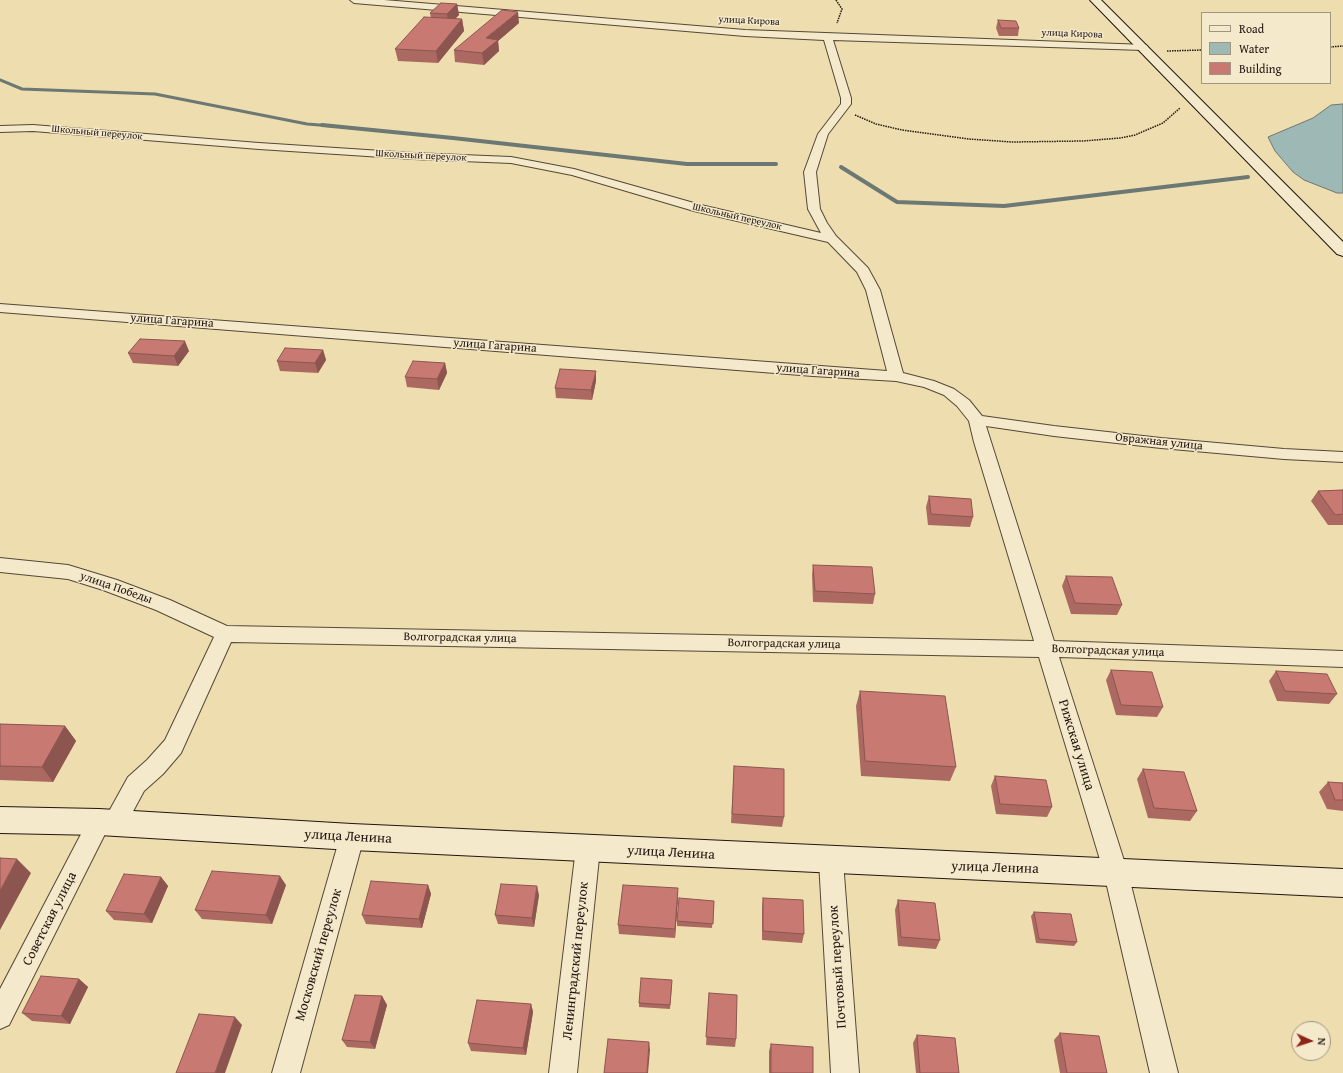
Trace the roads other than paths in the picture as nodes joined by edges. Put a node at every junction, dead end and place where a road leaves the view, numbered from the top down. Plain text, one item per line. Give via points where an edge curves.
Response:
1 (354, 0) edge
2 (1095, 0) edge
3 (828, 37) junction
4 (1145, 49) junction
5 (0, 129) edge
6 (832, 239) junction
7 (1343, 251) edge
8 (0, 308) edge
9 (896, 376) junction
10 (977, 420) junction
11 (1343, 457) edge
12 (0, 565) edge
13 (225, 634) junction
14 (1047, 650) junction
15 (1343, 659) edge
16 (0, 820) edge
17 (107, 822) junction
18 (352, 837) junction
19 (588, 848) junction
20 (831, 861) junction
21 (1116, 873) junction
22 (1343, 883) edge
23 (0, 1016) edge
24 (286, 1073) edge
25 (563, 1073) edge
26 (845, 1073) edge
27 (1164, 1073) edge

1 - 3 street, улица Кирова
2 - 4 main road
3 - 4 street, улица Кирова
3 - 6 street via 846,104 823,134 810,172 814,209
4 - 7 main road
5 - 6 street, Школьный переулок via 33,128 259,146 511,160 574,172 698,208
6 - 9 street via 863,271 873,290
8 - 9 street, улица Гагарина
9 - 10 street, улица Гагарина via 950,392
10 - 11 street, Овражная улица via 1161,443
10 - 14 street, Рижская улица
12 - 13 street, улица Победы via 68,572 163,605
13 - 14 street, Волгоградская улица
13 - 17 street, Советская улица via 173,746 136,784
14 - 15 street, Волгоградская улица
14 - 21 street, Рижская улица
16 - 17 main road, улица Ленина
17 - 18 main road, улица Ленина
17 - 23 street, Советская улица
18 - 19 main road, улица Ленина
18 - 24 street, Московский переулок
19 - 20 main road, улица Ленина
19 - 25 street, Ленинградский переулок
20 - 21 main road, улица Ленина
20 - 26 street, Почтовый переулок
21 - 22 main road, улица Ленина
21 - 27 street, Рижская улица

